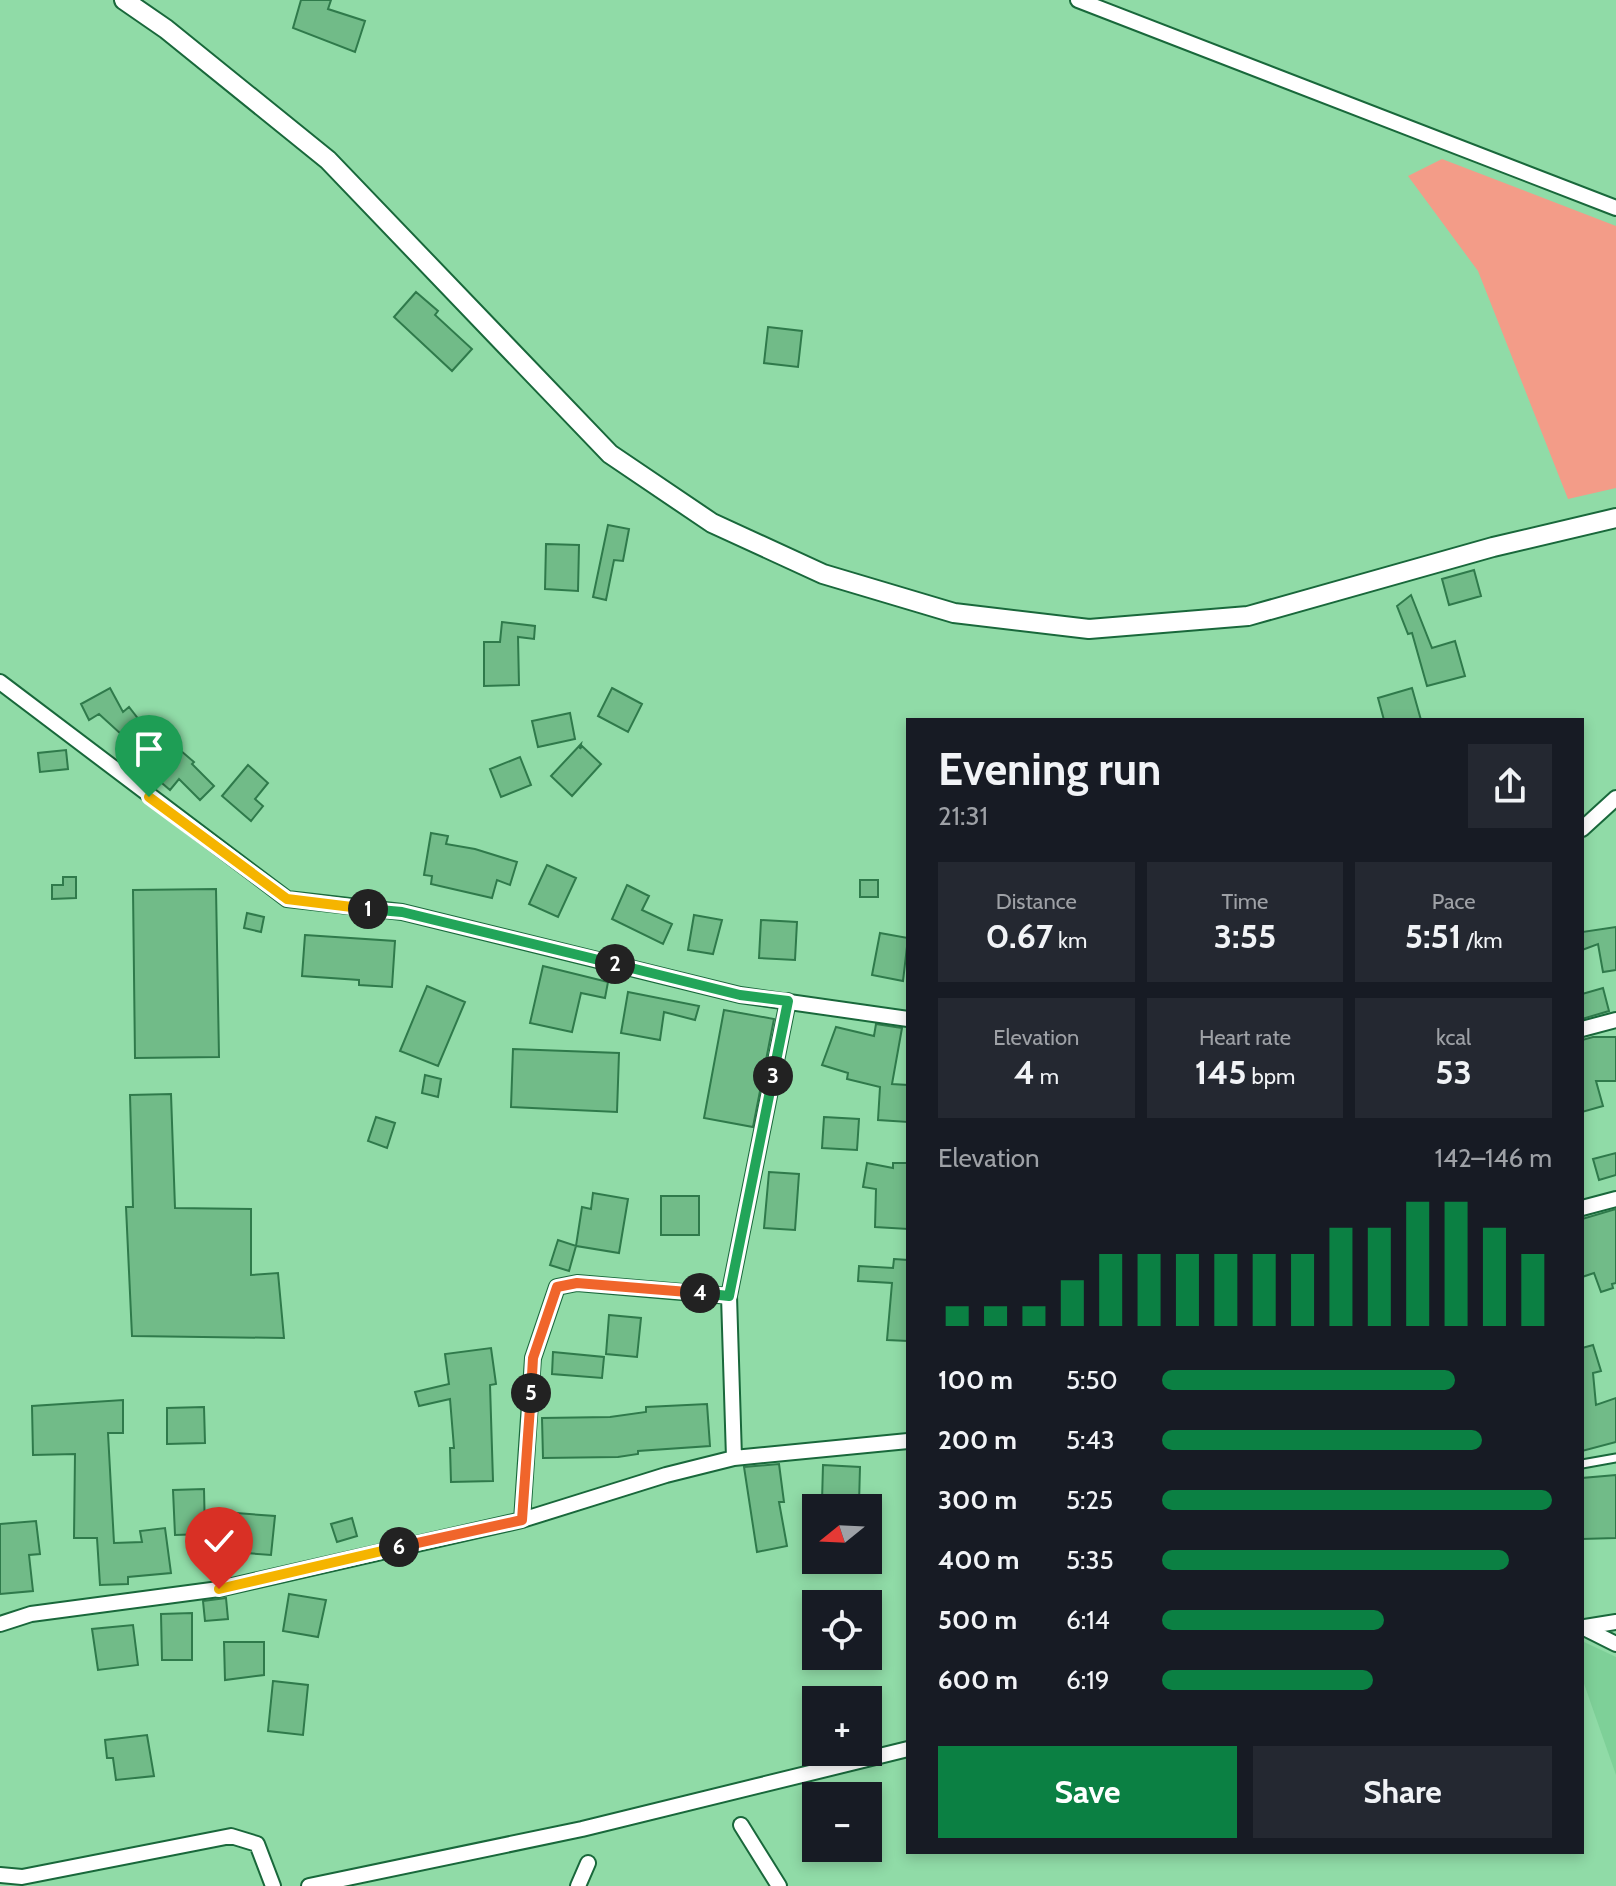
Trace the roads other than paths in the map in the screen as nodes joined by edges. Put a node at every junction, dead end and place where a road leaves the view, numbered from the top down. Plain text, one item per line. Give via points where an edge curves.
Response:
1 (124, 0) edge
2 (1078, 0) edge
3 (1616, 208) edge
4 (1616, 518) edge
5 (0, 682) edge
6 (1616, 798) edge
7 (1584, 827) edge
8 (788, 1001) junction
9 (906, 1019) edge
10 (1616, 1020) edge
11 (1584, 1028) edge
12 (1616, 1199) edge
13 (1584, 1207) edge
14 (729, 1296) junction
15 (906, 1441) edge
16 (734, 1458) junction
17 (1616, 1458) edge
18 (1584, 1464) edge
19 (522, 1520) junction
20 (1616, 1622) edge
21 (0, 1624) edge
22 (1584, 1627) edge
23 (1584, 1628) edge
24 (1616, 1644) edge
25 (906, 1749) edge
26 (741, 1825) dead end
27 (588, 1863) dead end
28 (0, 1875) edge
29 (16, 1882) edge
30 (273, 1886) edge
31 (309, 1886) edge
32 (578, 1886) edge
33 (779, 1886) edge

1 - 4 street via 328,160 610,454 712,523 823,574 954,613 1089,629 1248,616
2 - 3 street
5 - 8 street via 287,899 402,912 740,995
6 - 7 street
8 - 9 street
8 - 14 street
10 - 11 street
12 - 13 street
14 - 16 street
14 - 19 street via 577,1283 557,1287 533,1358
15 - 16 street
16 - 19 street
17 - 18 lane
19 - 21 street via 219,1589 31,1614
20 - 22 street
23 - 24 street
25 - 31 street via 582,1829
26 - 33 street
27 - 32 street
28 - 29 street
29 - 30 street via 231,1836 257,1844

